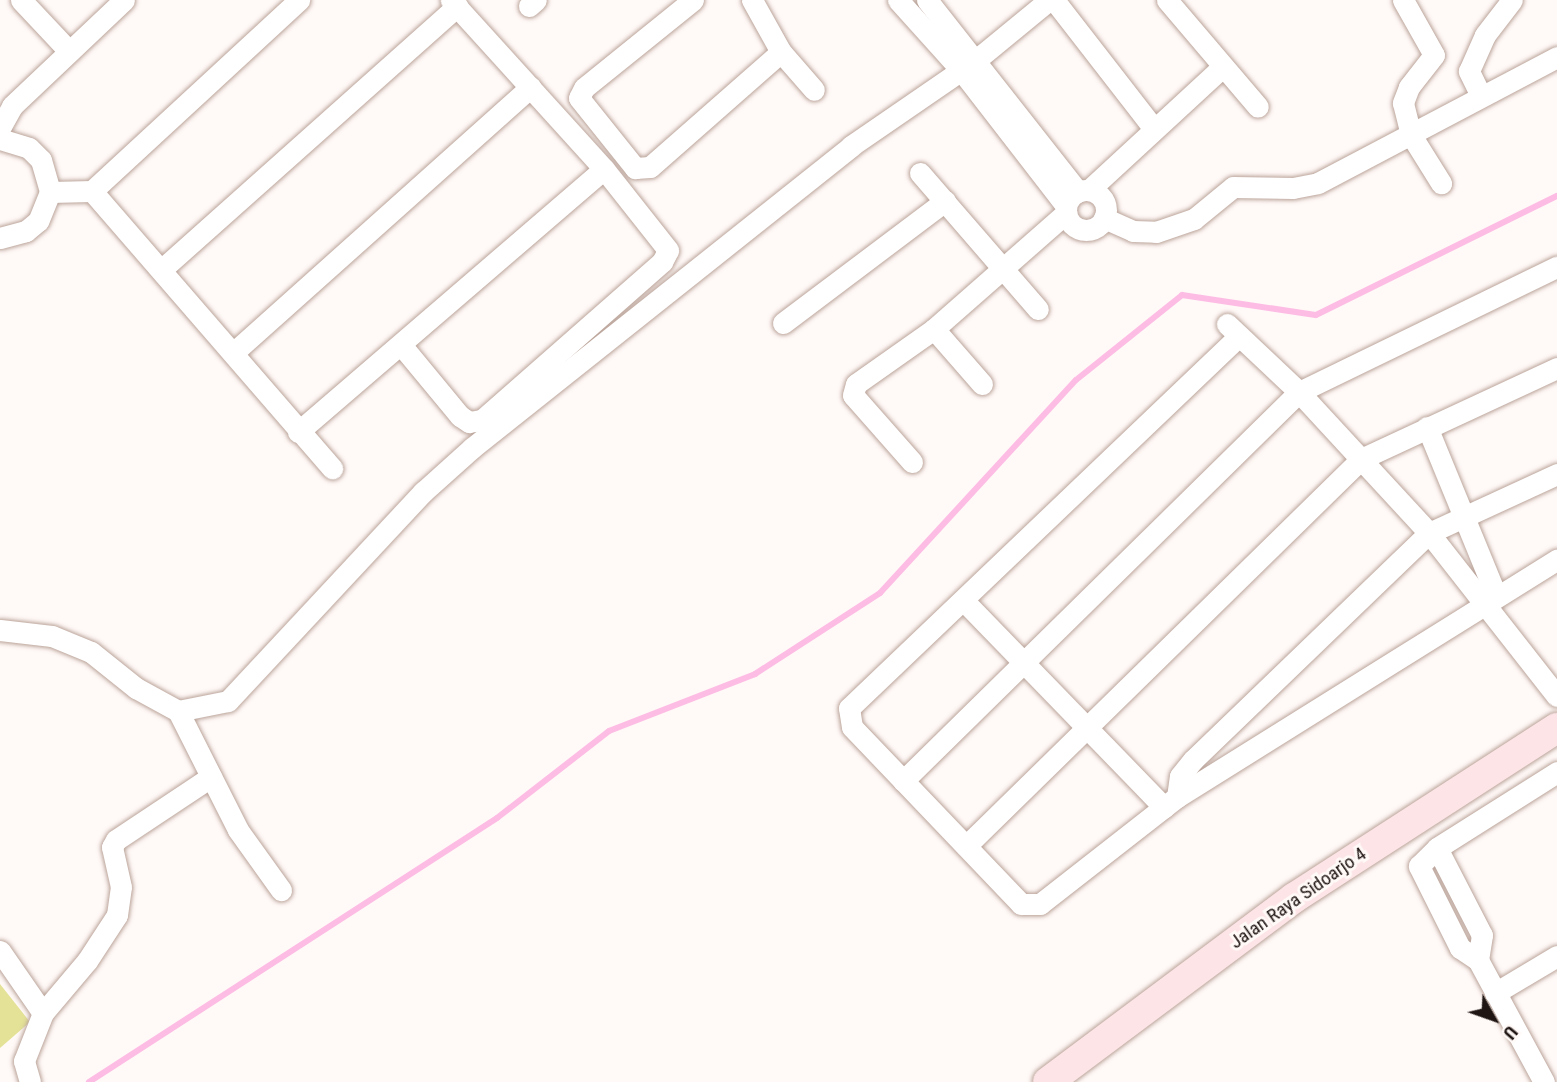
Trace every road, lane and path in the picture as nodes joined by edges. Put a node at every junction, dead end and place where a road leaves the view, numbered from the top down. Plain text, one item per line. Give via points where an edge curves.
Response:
1 (21, 0) edge
2 (124, 0) edge
3 (299, 0) edge
4 (693, 0) edge
5 (752, 0) edge
6 (898, 0) edge
7 (927, 0) edge
8 (1051, 0) edge
9 (1167, 0) edge
10 (1403, 0) edge
11 (1512, 0) edge
12 (454, 3) edge
13 (68, 50) junction
14 (781, 52) junction
15 (1557, 57) edge
16 (969, 65) junction
17 (1221, 68) junction
18 (531, 87) junction
19 (814, 90) dead end
20 (1491, 92) junction
21 (1258, 107) dead end
22 (0, 128) edge
23 (1154, 129) junction
24 (1411, 135) junction
25 (0, 139) edge
26 (604, 169) junction
27 (920, 173) dead end
28 (1441, 183) dead end
29 (92, 191) junction
30 (50, 192) junction
31 (1075, 200) junction
32 (945, 201) junction
33 (1104, 218) junction
34 (0, 238) edge
35 (1557, 267) edge
36 (1001, 269) junction
37 (161, 270) junction
38 (1038, 309) dead end
39 (783, 323) dead end
40 (934, 329) junction
41 (402, 346) junction
42 (233, 353) junction
43 (1557, 368) edge
44 (982, 384) dead end
45 (1299, 392) junction
46 (1427, 428) junction
47 (298, 432) junction
48 (1361, 459) junction
49 (912, 462) dead end
50 (332, 468) dead end
51 (1557, 474) edge
52 (1464, 516) junction
53 (1429, 533) junction
54 (1557, 560) edge
55 (1492, 598) junction
56 (965, 602) junction
57 (0, 629) edge
58 (1023, 666) junction
59 (1557, 696) edge
60 (178, 711) junction
61 (1557, 728) edge
62 (1088, 729) junction
63 (1557, 772) edge
64 (211, 777) junction
65 (1484, 777) junction
66 (903, 781) junction
67 (1170, 802) junction
68 (1500, 808) junction
69 (966, 846) junction
70 (281, 890) dead end
71 (0, 951) edge
72 (1557, 956) edge
73 (1495, 993) junction
74 (43, 1013) junction
75 (29, 1079) edge
76 (1048, 1082) edge
77 (1544, 1082) edge

1 - 13 street
2 - 13 street
3 - 29 street
4 - 14 street via 584,88 579,98 635,168 650,167
5 - 14 street
6 - 16 street
7 - 16 street
8 - 16 street
8 - 23 street
9 - 17 street
10 - 24 street via 1434,55 1405,96
11 - 20 street via 1485,35 1475,58 1484,62
12 - 18 street
12 - 37 street
13 - 22 street via 12,106
14 - 19 street
15 - 20 street
16 - 31 street
16 - 60 street via 851,146 424,492 228,701
17 - 21 street
17 - 23 street
18 - 26 street
18 - 42 street
20 - 24 street
23 - 31 street
24 - 28 street
24 - 33 street via 1318,183 1293,188 1233,187 1177,227 1133,231
25 - 30 street via 29,148 41,160
26 - 41 street
26 - 41 street via 668,250 662,262 482,420 469,422 460,416
27 - 32 street
29 - 30 street
29 - 37 street
30 - 34 street via 38,221 26,231
31 - 33 street via 1104,201
31 - 33 street via 1069,221 1083,230 1100,225
31 - 36 street
32 - 36 street
32 - 39 street
35 - 45 street
36 - 38 street
36 - 40 street
37 - 42 street
40 - 44 street
40 - 49 street via 853,389 853,395
41 - 47 street
42 - 47 street
43 - 46 street
45 - 48 street
45 - 56 street via 1233,330
45 - 58 street
46 - 48 street
46 - 52 street
47 - 50 street
48 - 53 street
48 - 62 street
51 - 52 street
52 - 53 street
52 - 55 street
53 - 55 street
53 - 67 street via 1193,760 1180,776
54 - 55 street
55 - 59 street
55 - 67 street
56 - 58 street
56 - 66 street via 849,708 852,727
57 - 60 street via 52,636 92,652 136,688
58 - 62 street
58 - 66 street
60 - 64 street
61 - 65 street, Jalan Raya Sidoarjo 4
62 - 67 street
62 - 69 street
63 - 68 street
64 - 70 street via 238,830
64 - 74 street via 116,840 112,848 121,887 117,915 87,961
65 - 68 street
65 - 76 street, Jalan Raya Sidoarjo 4 via 1294,898
66 - 69 street
67 - 69 street via 1040,904 1021,904
68 - 73 street via 1422,859 1420,869 1460,948 1478,960
71 - 74 street
72 - 73 street
73 - 77 street
74 - 75 street via 24,1061

